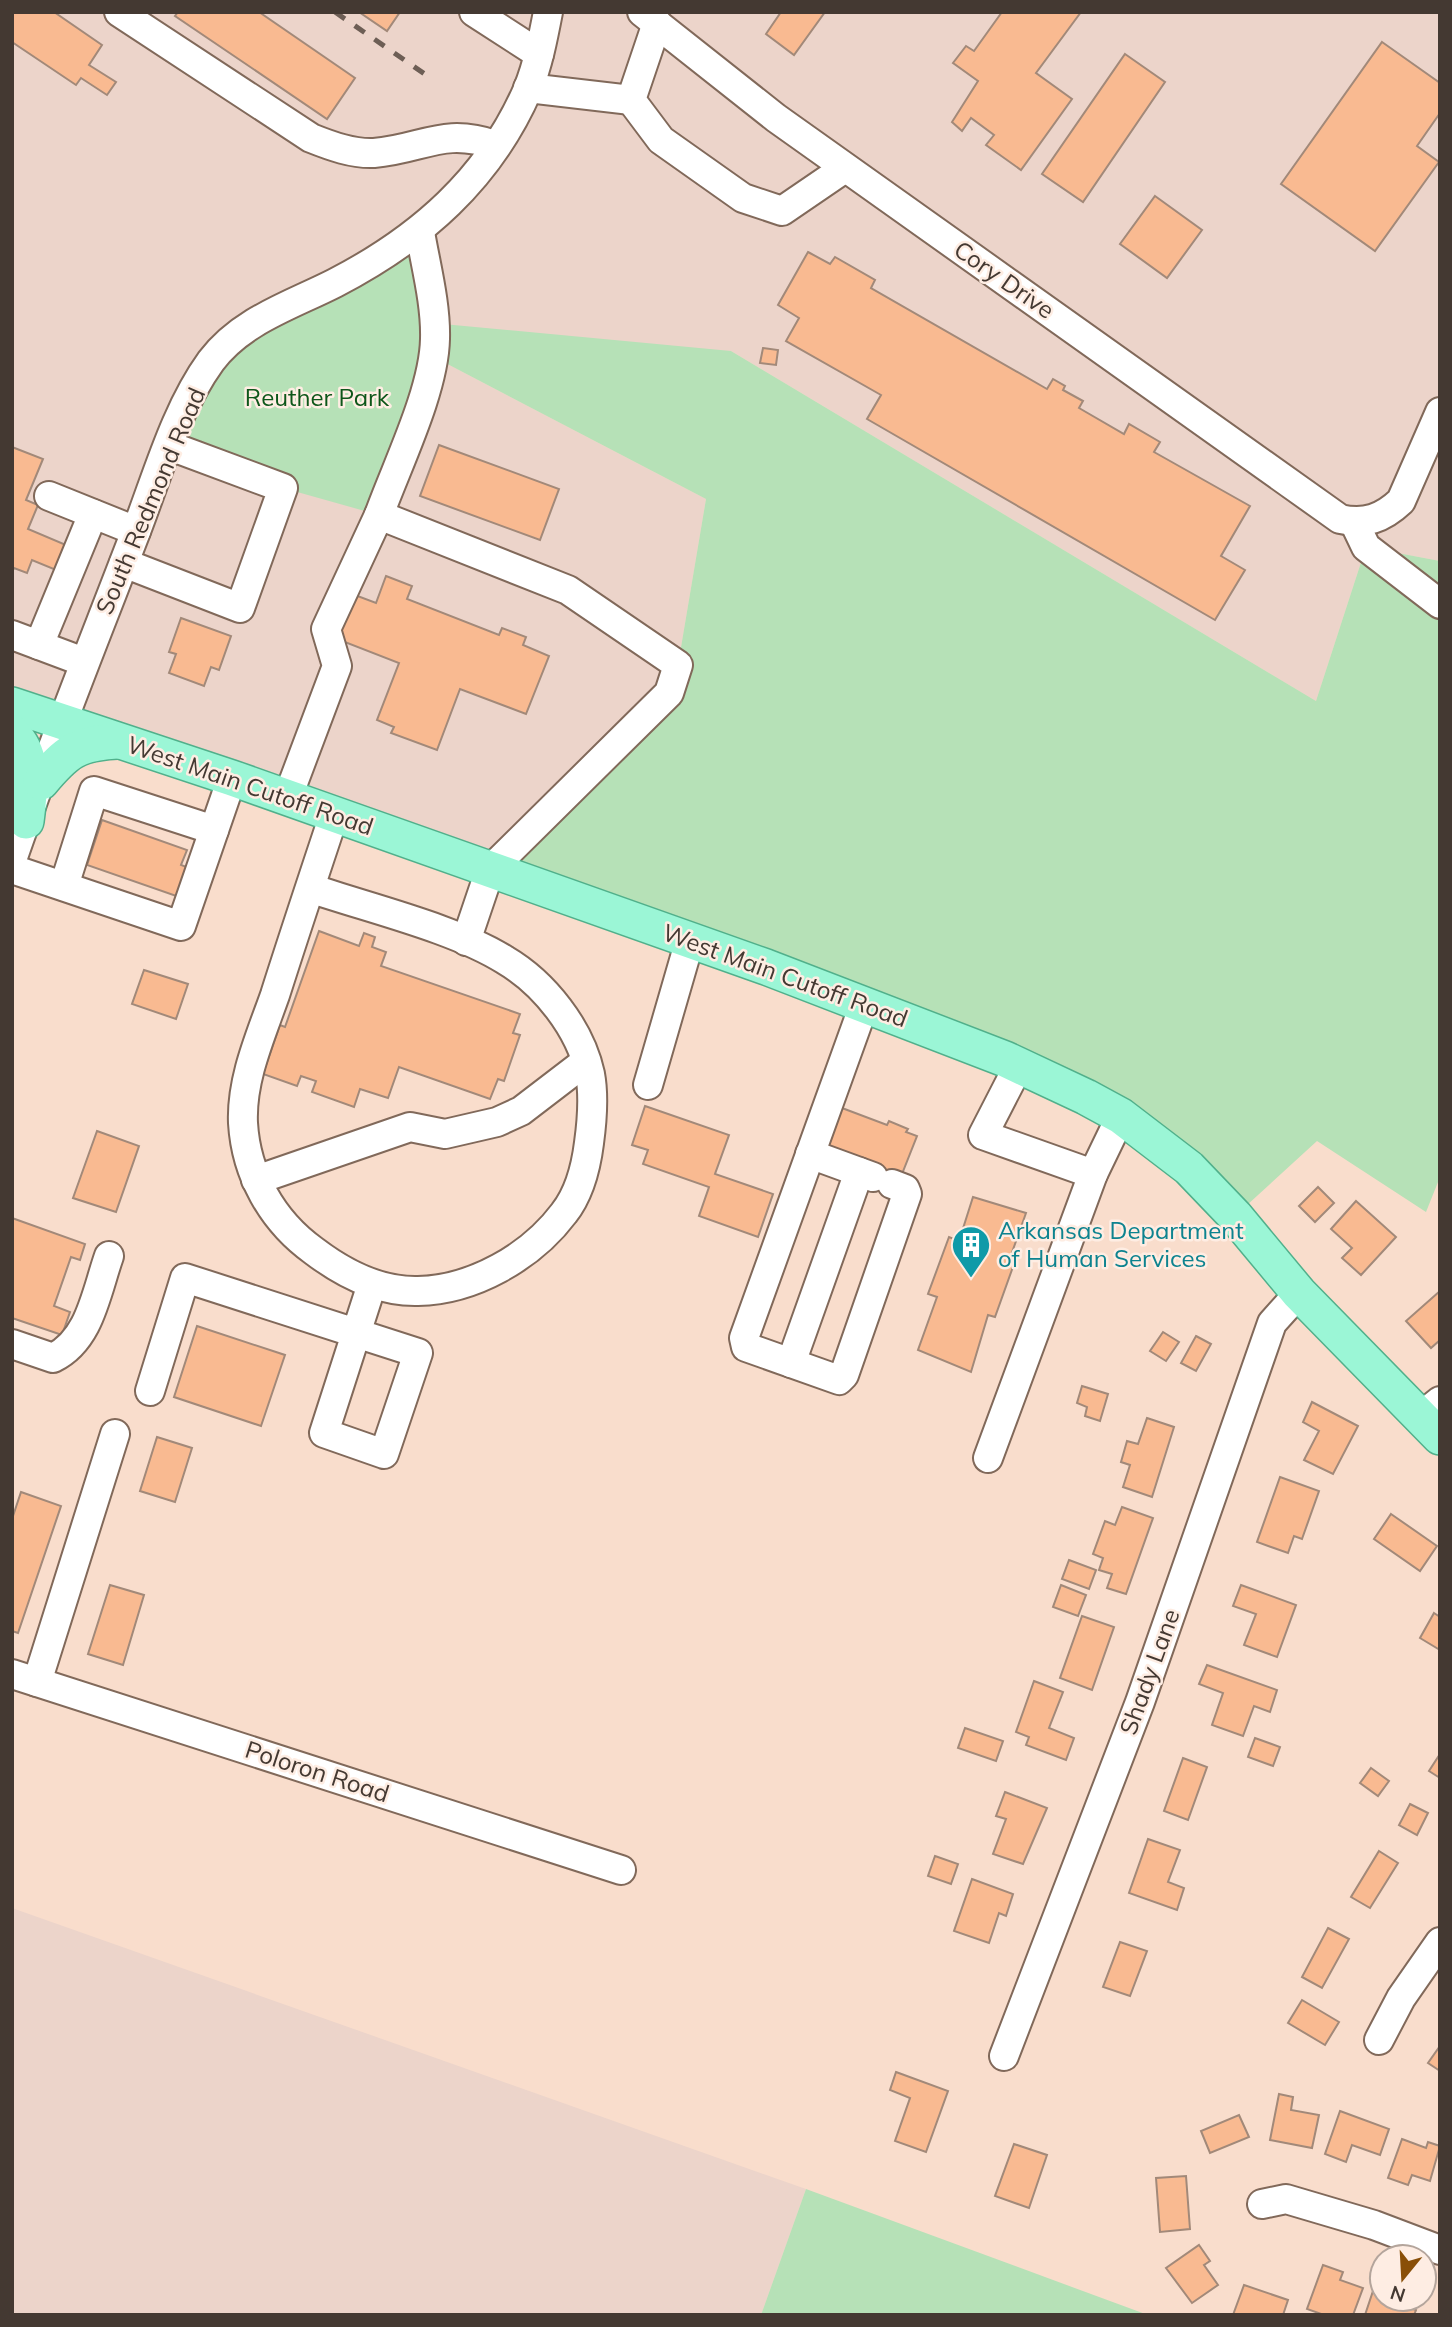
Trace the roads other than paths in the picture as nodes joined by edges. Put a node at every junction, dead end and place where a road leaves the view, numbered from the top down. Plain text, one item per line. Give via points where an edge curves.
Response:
1 (119, 12) edge
2 (474, 12) edge
3 (548, 12) edge
4 (650, 18) edge
5 (539, 54) junction
6 (528, 88) junction
7 (631, 100) junction
8 (495, 145) junction
9 (845, 168) junction
10 (419, 232) junction
11 (1440, 412) edge
12 (170, 446) junction
13 (49, 496) dead end
14 (93, 514) junction
15 (379, 514) junction
16 (1365, 520) junction
17 (136, 531) junction
18 (124, 563) junction
19 (1440, 604) edge
20 (12, 635) edge
21 (39, 645) junction
22 (84, 662) junction
23 (12, 705) edge
24 (60, 722) junction
25 (12, 733) edge
26 (125, 741) junction
27 (232, 778) junction
28 (41, 782) junction
29 (287, 799) junction
30 (334, 815) junction
31 (26, 821) junction
32 (214, 831) junction
33 (12, 860) edge
34 (12, 869) edge
35 (490, 870) junction
36 (64, 886) junction
37 (310, 888) junction
38 (691, 940) junction
39 (466, 941) junction
40 (864, 1005) junction
41 (585, 1062) junction
42 (1019, 1065) junction
43 (648, 1085) dead end
44 (1121, 1116) junction
45 (810, 1154) junction
46 (1093, 1174) junction
47 (875, 1178) junction
48 (256, 1180) junction
49 (109, 1256) dead end
50 (372, 1284) junction
51 (1299, 1293) junction
52 (12, 1344) edge
53 (791, 1363) junction
54 (150, 1391) dead end
55 (1433, 1418) edge
56 (115, 1434) dead end
57 (988, 1458) dead end
58 (25, 1678) edge
59 (621, 1870) dead end
60 (1440, 1942) edge
61 (1379, 2040) dead end
62 (1004, 2056) dead end
63 (1262, 2204) dead end
64 (1440, 2250) edge

1 - 8 street via 311,138 334,147 373,153 463,136
2 - 5 street
3 - 5 street, South Redmond Road
4 - 7 street
4 - 9 street, Cory Drive
5 - 6 street, South Redmond Road
6 - 7 street
6 - 8 street, South Redmond Road
7 - 9 street via 661,140 743,198 782,211
8 - 10 street, South Redmond Road via 470,181
9 - 16 street, Cory Drive via 1340,519
10 - 12 street, South Redmond Road via 363,268 236,335 210,363
10 - 15 street via 434,313 434,357
11 - 16 street via 1407,492 1390,511
12 - 17 street, South Redmond Road
12 - 18 street via 283,488 240,608
13 - 14 street
14 - 17 street
14 - 21 street
15 - 29 street via 326,629 337,666
15 - 35 street via 568,590 678,665 669,693
16 - 19 street via 1366,547
17 - 18 street, South Redmond Road
18 - 22 street, South Redmond Road
20 - 21 street
21 - 22 street
22 - 24 street, South Redmond Road
23 - 24 main road, West Main Cutoff Road
24 - 26 main road, West Main Cutoff Road
24 - 28 street, South Redmond Road
25 - 31 main road via 24,745 31,777
26 - 27 main road, West Main Cutoff Road
26 - 28 main road via 75,748
27 - 29 main road, West Main Cutoff Road
27 - 32 street
28 - 31 street, South Redmond Road
29 - 30 main road, West Main Cutoff Road
30 - 35 main road, West Main Cutoff Road
30 - 37 street
31 - 33 street, South Redmond Road
32 - 36 street via 181,926
32 - 36 street via 94,791
34 - 36 street
35 - 38 main road, West Main Cutoff Road
35 - 39 street
37 - 39 street
37 - 48 street via 248,1076 243,1121
38 - 40 main road, West Main Cutoff Road
38 - 43 street
39 - 41 street via 508,961 552,999
40 - 42 main road, West Main Cutoff Road
40 - 45 street
41 - 48 street via 521,1111 497,1122 445,1134 410,1127
41 - 50 street via 590,1073 592,1119 586,1168 565,1212 533,1246 497,1270 464,1282 416,1292
42 - 44 main road, West Main Cutoff Road
42 - 46 street via 984,1135
44 - 46 street
44 - 51 main road, West Main Cutoff Road via 1189,1168
45 - 47 street
45 - 53 street via 744,1338 746,1347
46 - 57 street
47 - 53 street
47 - 53 street via 905,1189 907,1194 844,1376 839,1380
48 - 50 street via 269,1205 297,1239 338,1269
49 - 52 street via 83,1331 70,1350 53,1359
50 - 54 street via 356,1333 185,1278
51 - 55 main road, West Main Cutoff Road
51 - 62 street, Shady Lane via 1272,1323 1140,1702
56 - 58 street
58 - 59 street, Poloron Road
60 - 61 street via 1401,1998
63 - 64 street via 1286,2199

